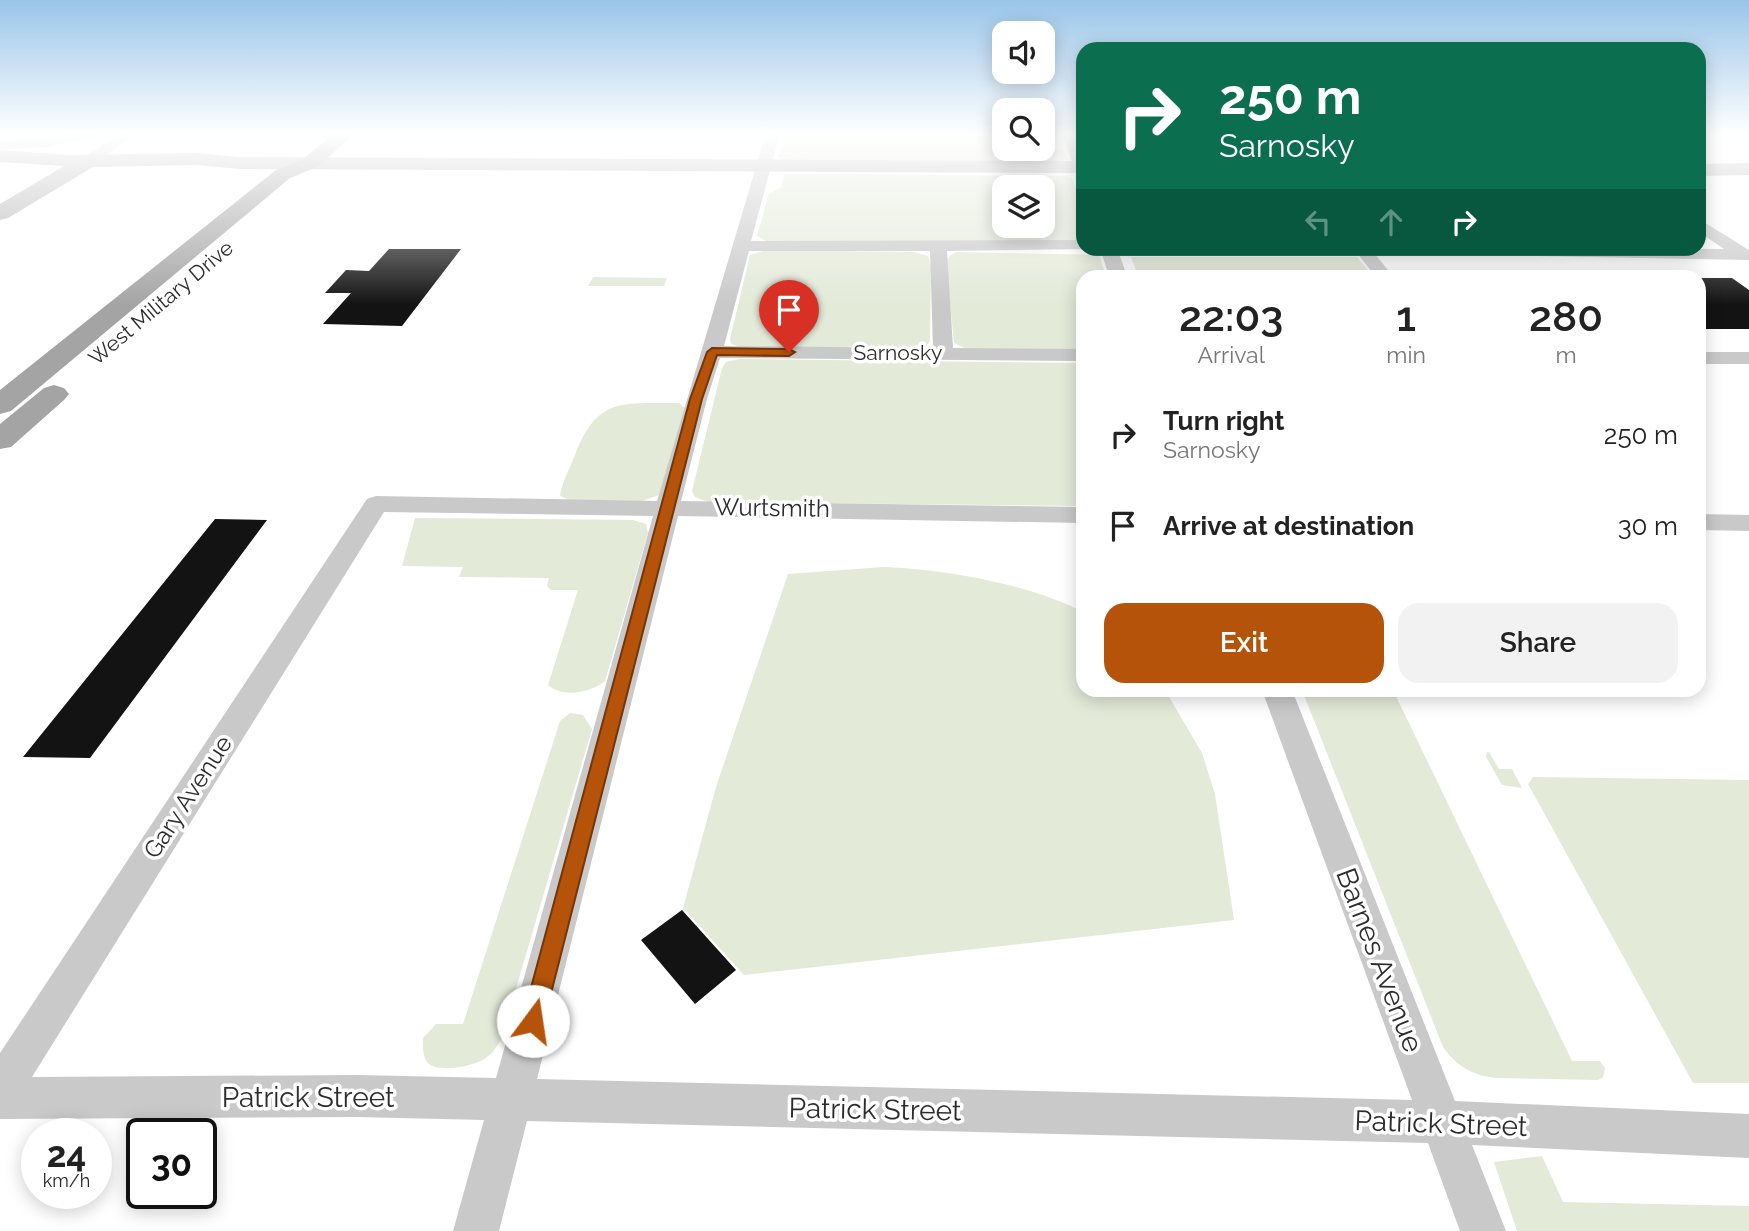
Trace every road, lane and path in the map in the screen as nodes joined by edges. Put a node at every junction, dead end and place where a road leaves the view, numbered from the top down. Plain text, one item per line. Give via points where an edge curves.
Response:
1 (38, 190) edge
2 (263, 190) edge
3 (294, 190) edge
4 (757, 190) edge
5 (0, 213) edge
6 (1706, 229) edge
7 (1076, 245) edge
8 (741, 246) junction
9 (938, 246) junction
10 (1706, 253) edge
11 (1746, 256) edge
12 (712, 352) junction
13 (943, 353) junction
14 (1076, 355) edge
15 (1706, 358) edge
16 (1749, 358) edge
17 (95, 359) dead end
18 (74, 377) dead end
19 (0, 405) edge
20 (0, 440) edge
21 (376, 504) joint
22 (669, 506) junction
23 (1076, 515) edge
24 (1706, 522) edge
25 (1749, 523) edge
26 (1280, 697) edge
27 (0, 1090) edge
28 (0, 1098) edge
29 (513, 1100) junction
30 (1442, 1122) junction
31 (1749, 1136) edge
32 (476, 1231) edge
33 (1483, 1231) edge

1 - 5 street
2 - 19 main road, West Military Drive
3 - 17 main road, West Military Drive
4 - 8 street
6 - 11 street
7 - 9 street
8 - 9 street
8 - 12 street
9 - 13 street
10 - 11 street
12 - 13 street, Sarnosky
12 - 22 street
13 - 14 street, Sarnosky
15 - 16 street
18 - 20 main road, West Military Drive
21 - 22 street, Wurtsmith
21 - 27 street, Gary Avenue
22 - 23 street, Wurtsmith
22 - 29 street
24 - 25 street
26 - 30 street, Barnes Avenue
28 - 29 street, Patrick Street
29 - 30 street, Patrick Street
29 - 32 street
30 - 31 street, Patrick Street
30 - 33 street, Barnes Avenue

